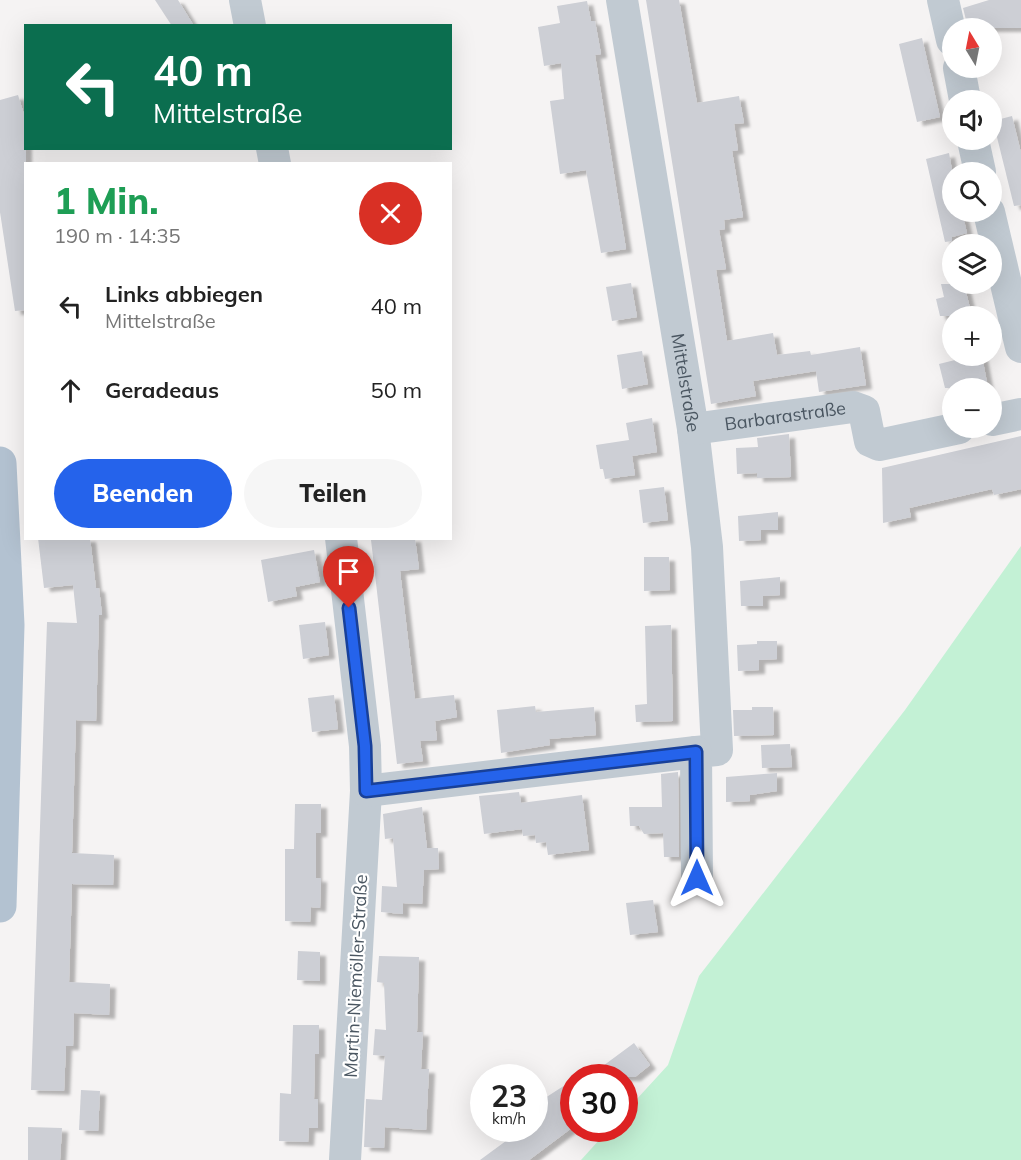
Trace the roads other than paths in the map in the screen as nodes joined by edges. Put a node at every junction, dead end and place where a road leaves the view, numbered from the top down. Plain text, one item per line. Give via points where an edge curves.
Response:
1 (244, 0) edge
2 (622, 0) edge
3 (944, 0) edge
4 (948, 18) edge
5 (250, 24) edge
6 (991, 222) edge
7 (1021, 347) edge
8 (1021, 414) edge
9 (1002, 418) edge
10 (693, 429) junction
11 (942, 432) edge
12 (0, 463) edge
13 (341, 540) edge
14 (4, 625) edge
15 (696, 752) junction
16 (366, 791) junction
17 (697, 878) dead end
18 (0, 906) edge
19 (345, 1160) edge

1 - 5 street
2 - 10 street, Mittelstraße
3 - 4 street
6 - 7 street
8 - 9 street
10 - 11 street, Barbarastraße via 853,407 864,411 870,441 879,445
10 - 15 street, Mittelstraße via 707,547 717,750
12 - 14 main road
13 - 16 street, Martin-Niemöller-Straße via 365,746
14 - 18 main road
15 - 16 street, Mittelstraße
15 - 17 street
16 - 19 street, Martin-Niemöller-Straße

